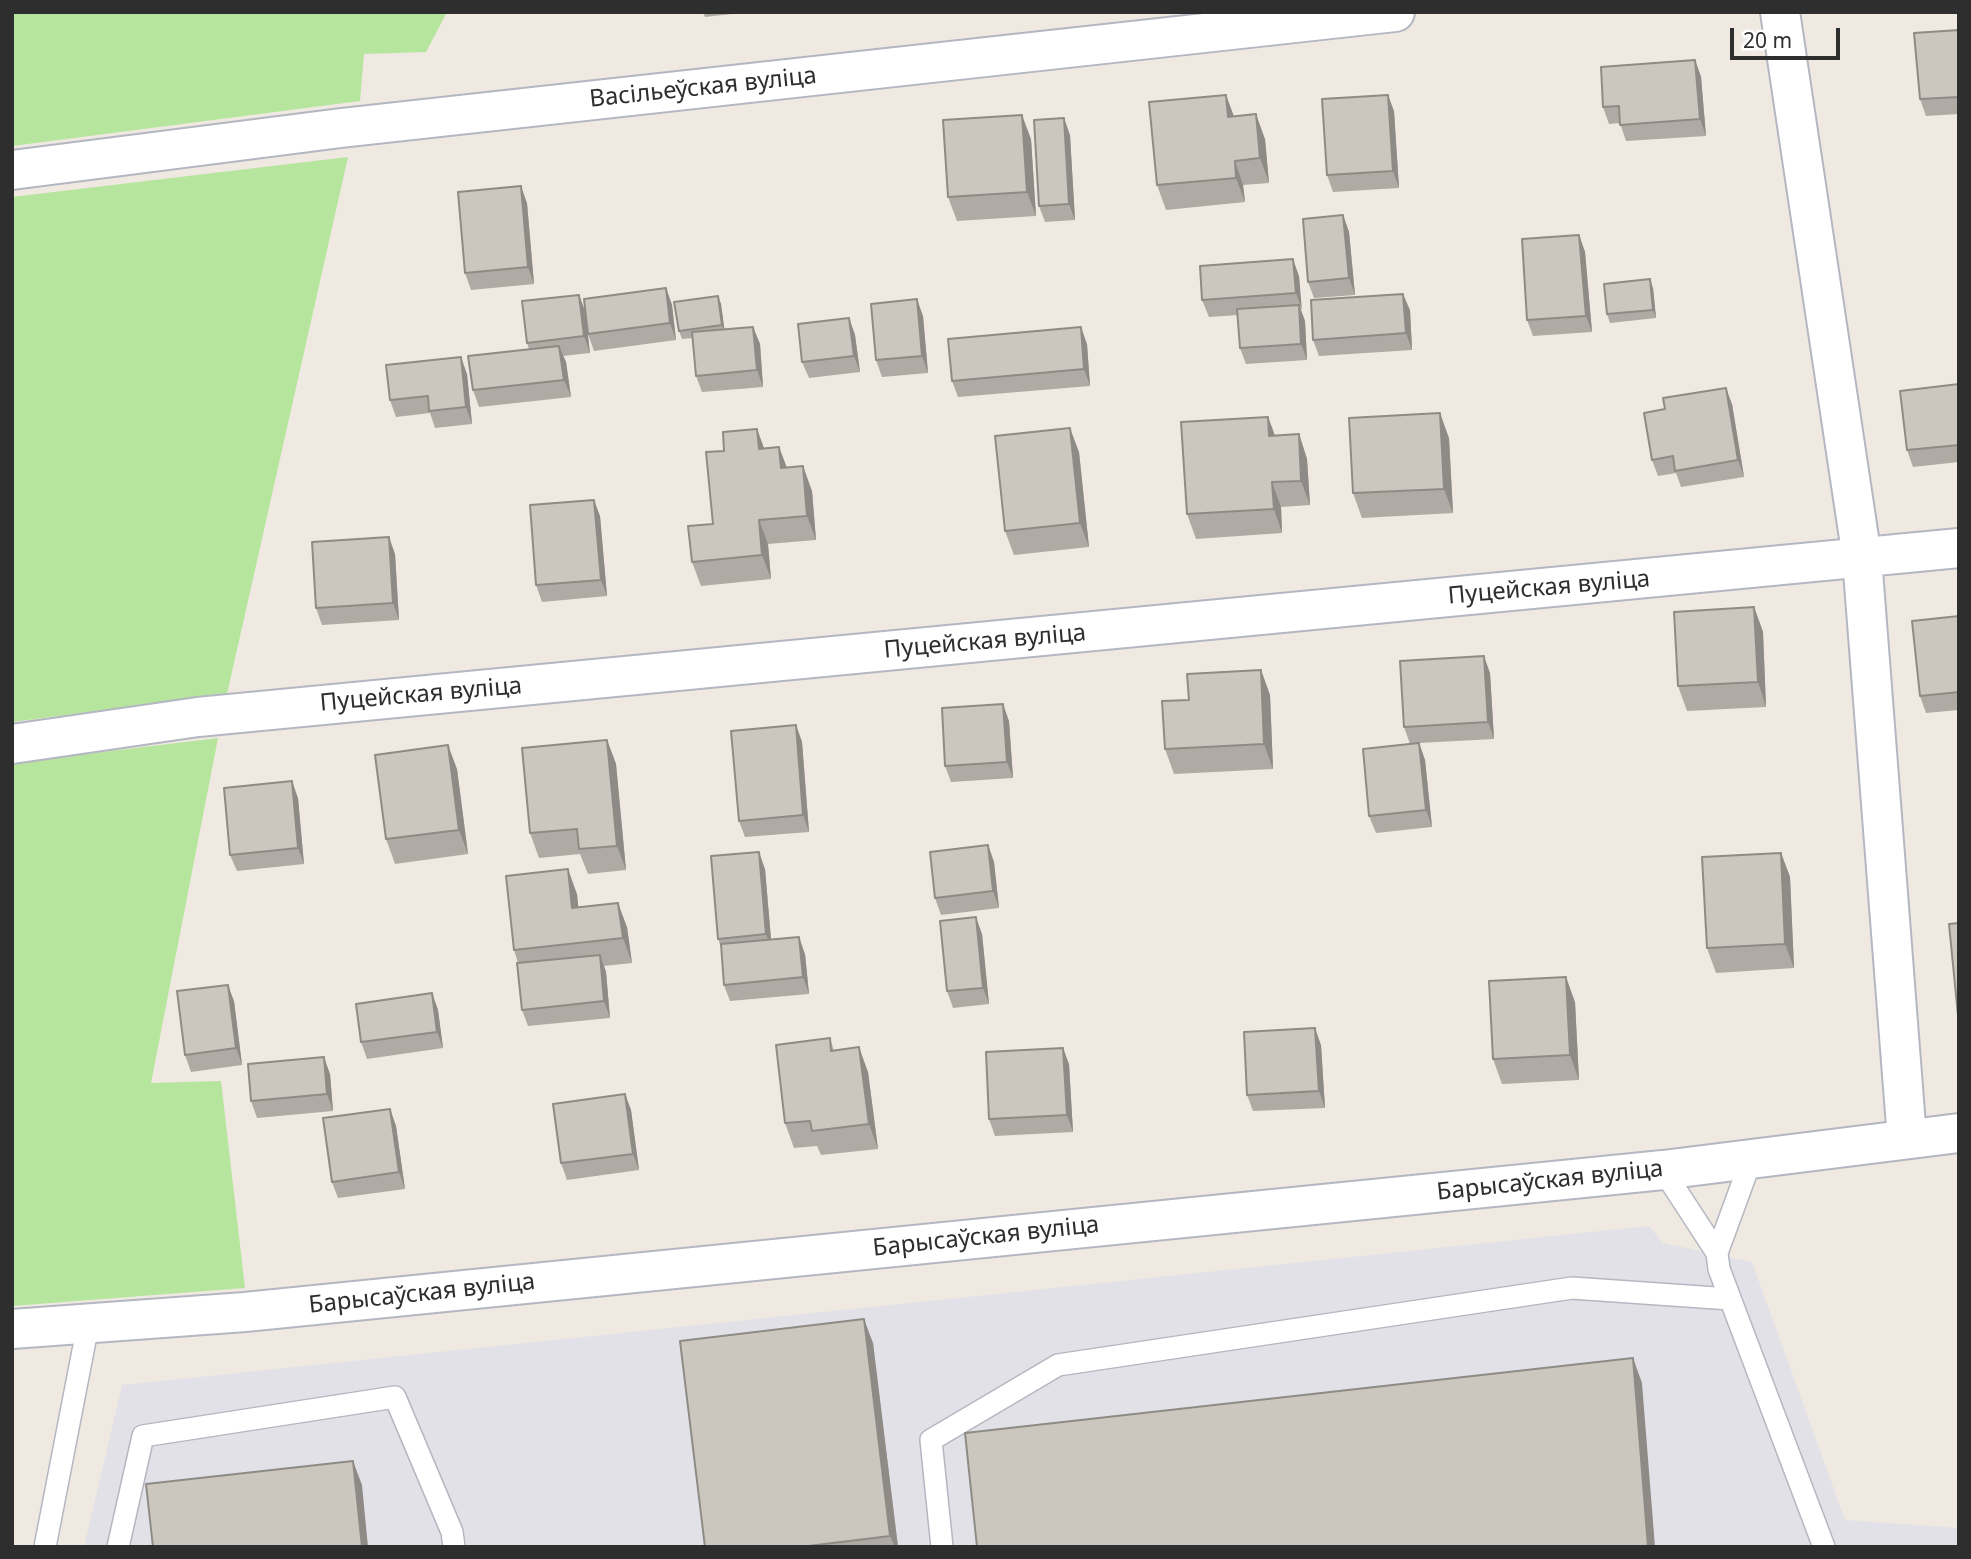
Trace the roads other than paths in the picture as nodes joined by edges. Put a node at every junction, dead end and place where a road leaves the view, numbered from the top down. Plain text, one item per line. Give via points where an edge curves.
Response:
1 (1395, 12) edge
2 (1780, 12) edge
3 (12, 170) edge
4 (1959, 548) edge
5 (1862, 558) junction
6 (12, 744) edge
7 (1959, 1133) edge
8 (1907, 1139) junction
9 (1751, 1160) junction
10 (1663, 1170) junction
11 (1717, 1253) junction
12 (1730, 1299) junction
13 (88, 1325) junction
14 (12, 1329) edge
15 (44, 1547) edge
16 (118, 1547) edge
17 (454, 1547) edge
18 (942, 1547) edge
19 (1824, 1547) edge

1 - 3 street, Васільеўская вуліца via 355,126
2 - 5 street
4 - 5 street, Пуцейская вуліца
5 - 6 street, Пуцейская вуліца via 198,716
5 - 8 street
7 - 8 street, Барысаўская вуліца
8 - 9 street, Барысаўская вуліца
9 - 10 street, Барысаўская вуліца
9 - 11 lane
10 - 11 lane
10 - 13 street, Барысаўская вуліца
11 - 12 lane
12 - 18 lane via 1572,1288 1058,1365 931,1440
12 - 19 lane
13 - 14 street, Барысаўская вуліца
13 - 15 lane
16 - 17 lane via 143,1436 395,1397 452,1531

